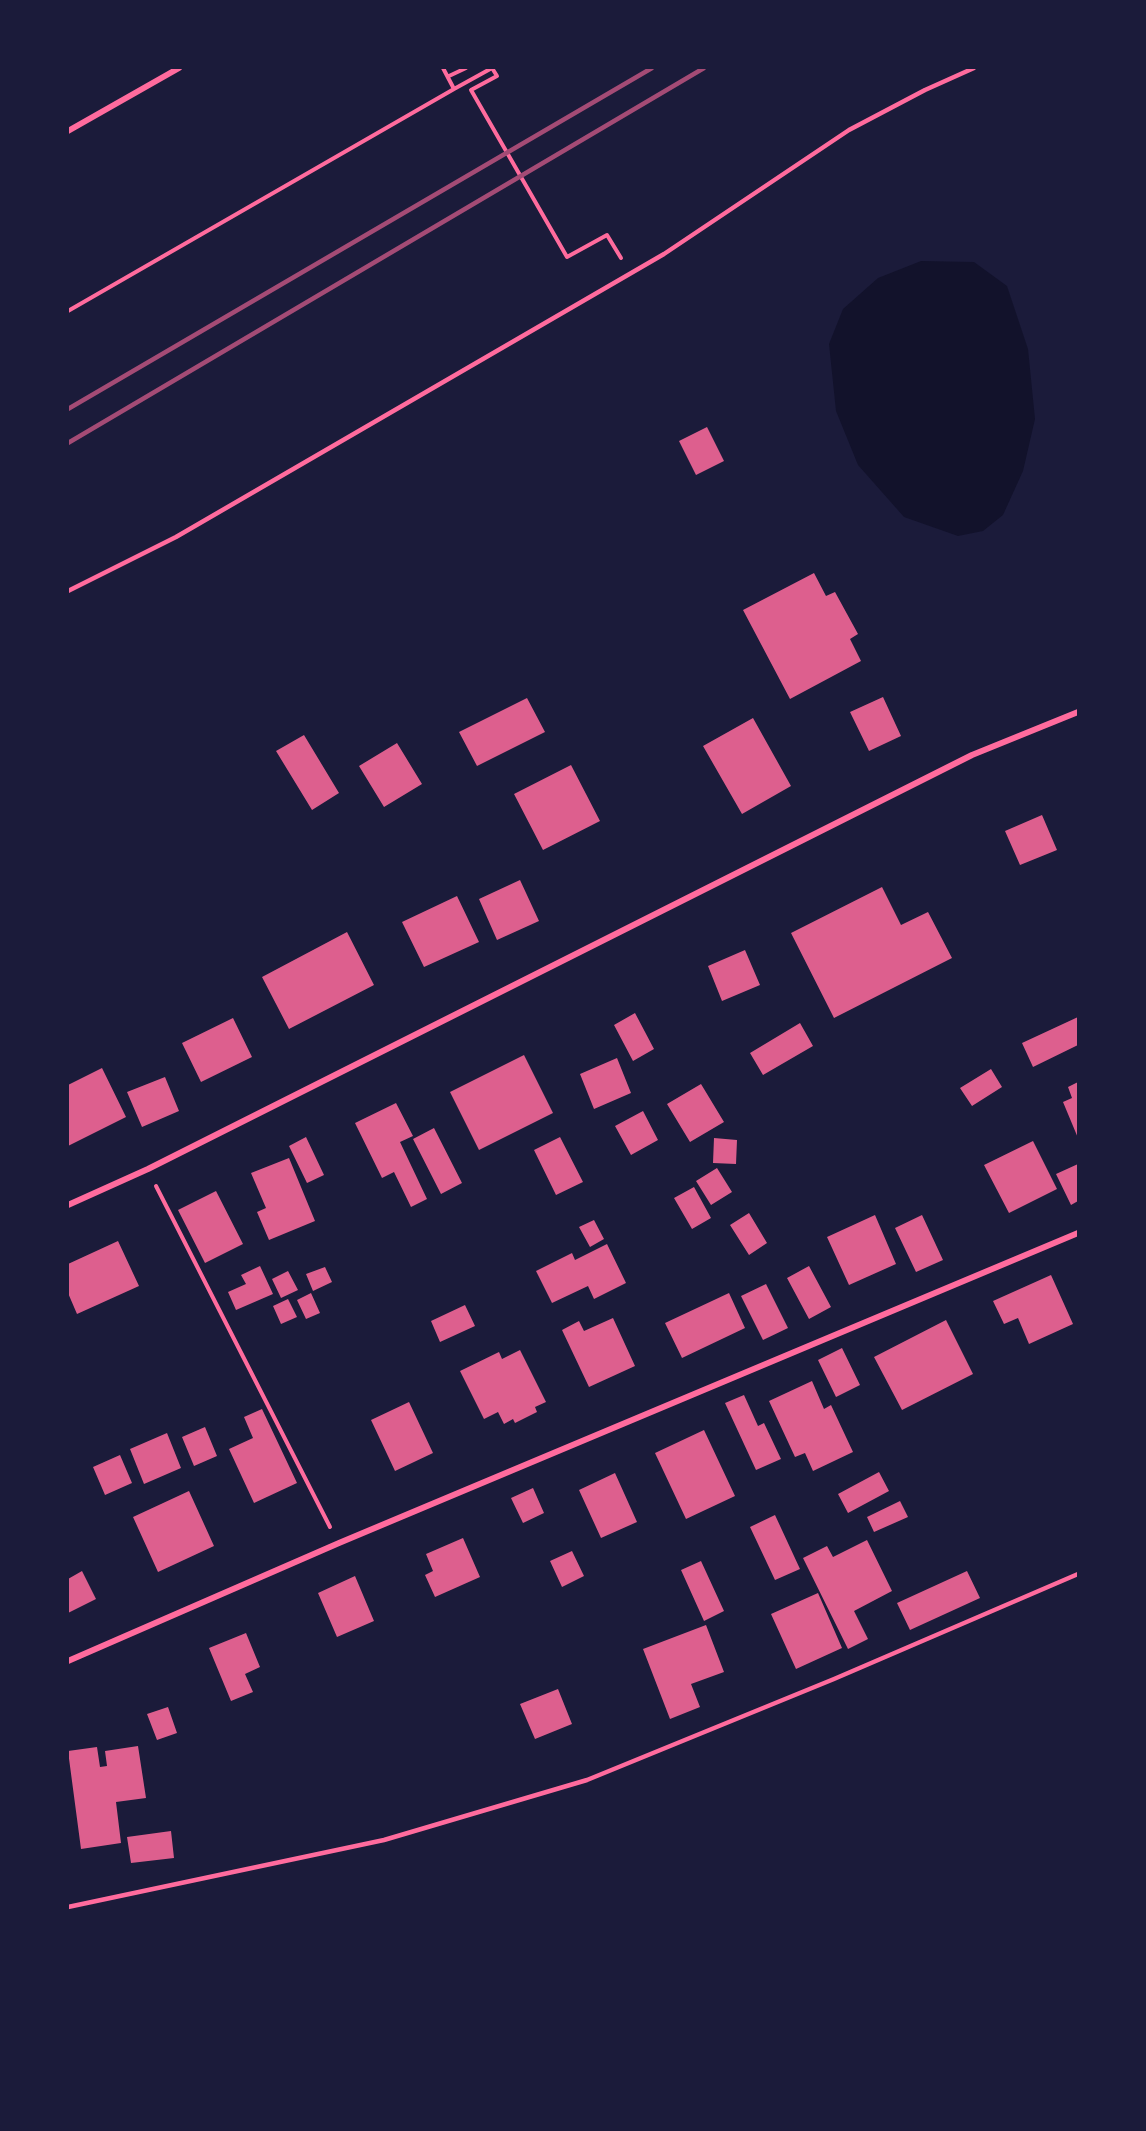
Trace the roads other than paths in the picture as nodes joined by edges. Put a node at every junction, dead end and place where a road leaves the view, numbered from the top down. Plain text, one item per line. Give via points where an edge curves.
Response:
1 (179, 68) edge
2 (974, 68) edge
3 (68, 131) edge
4 (68, 591) edge
5 (1078, 712) edge
6 (68, 1205) edge
7 (1078, 1233) edge
8 (1078, 1574) edge
9 (68, 1661) edge
10 (68, 1907) edge

1 - 3 street
2 - 4 lane via 849,130 664,254 176,537
5 - 6 street via 972,755 148,1169
7 - 9 street
8 - 10 lane via 587,1779 384,1840

